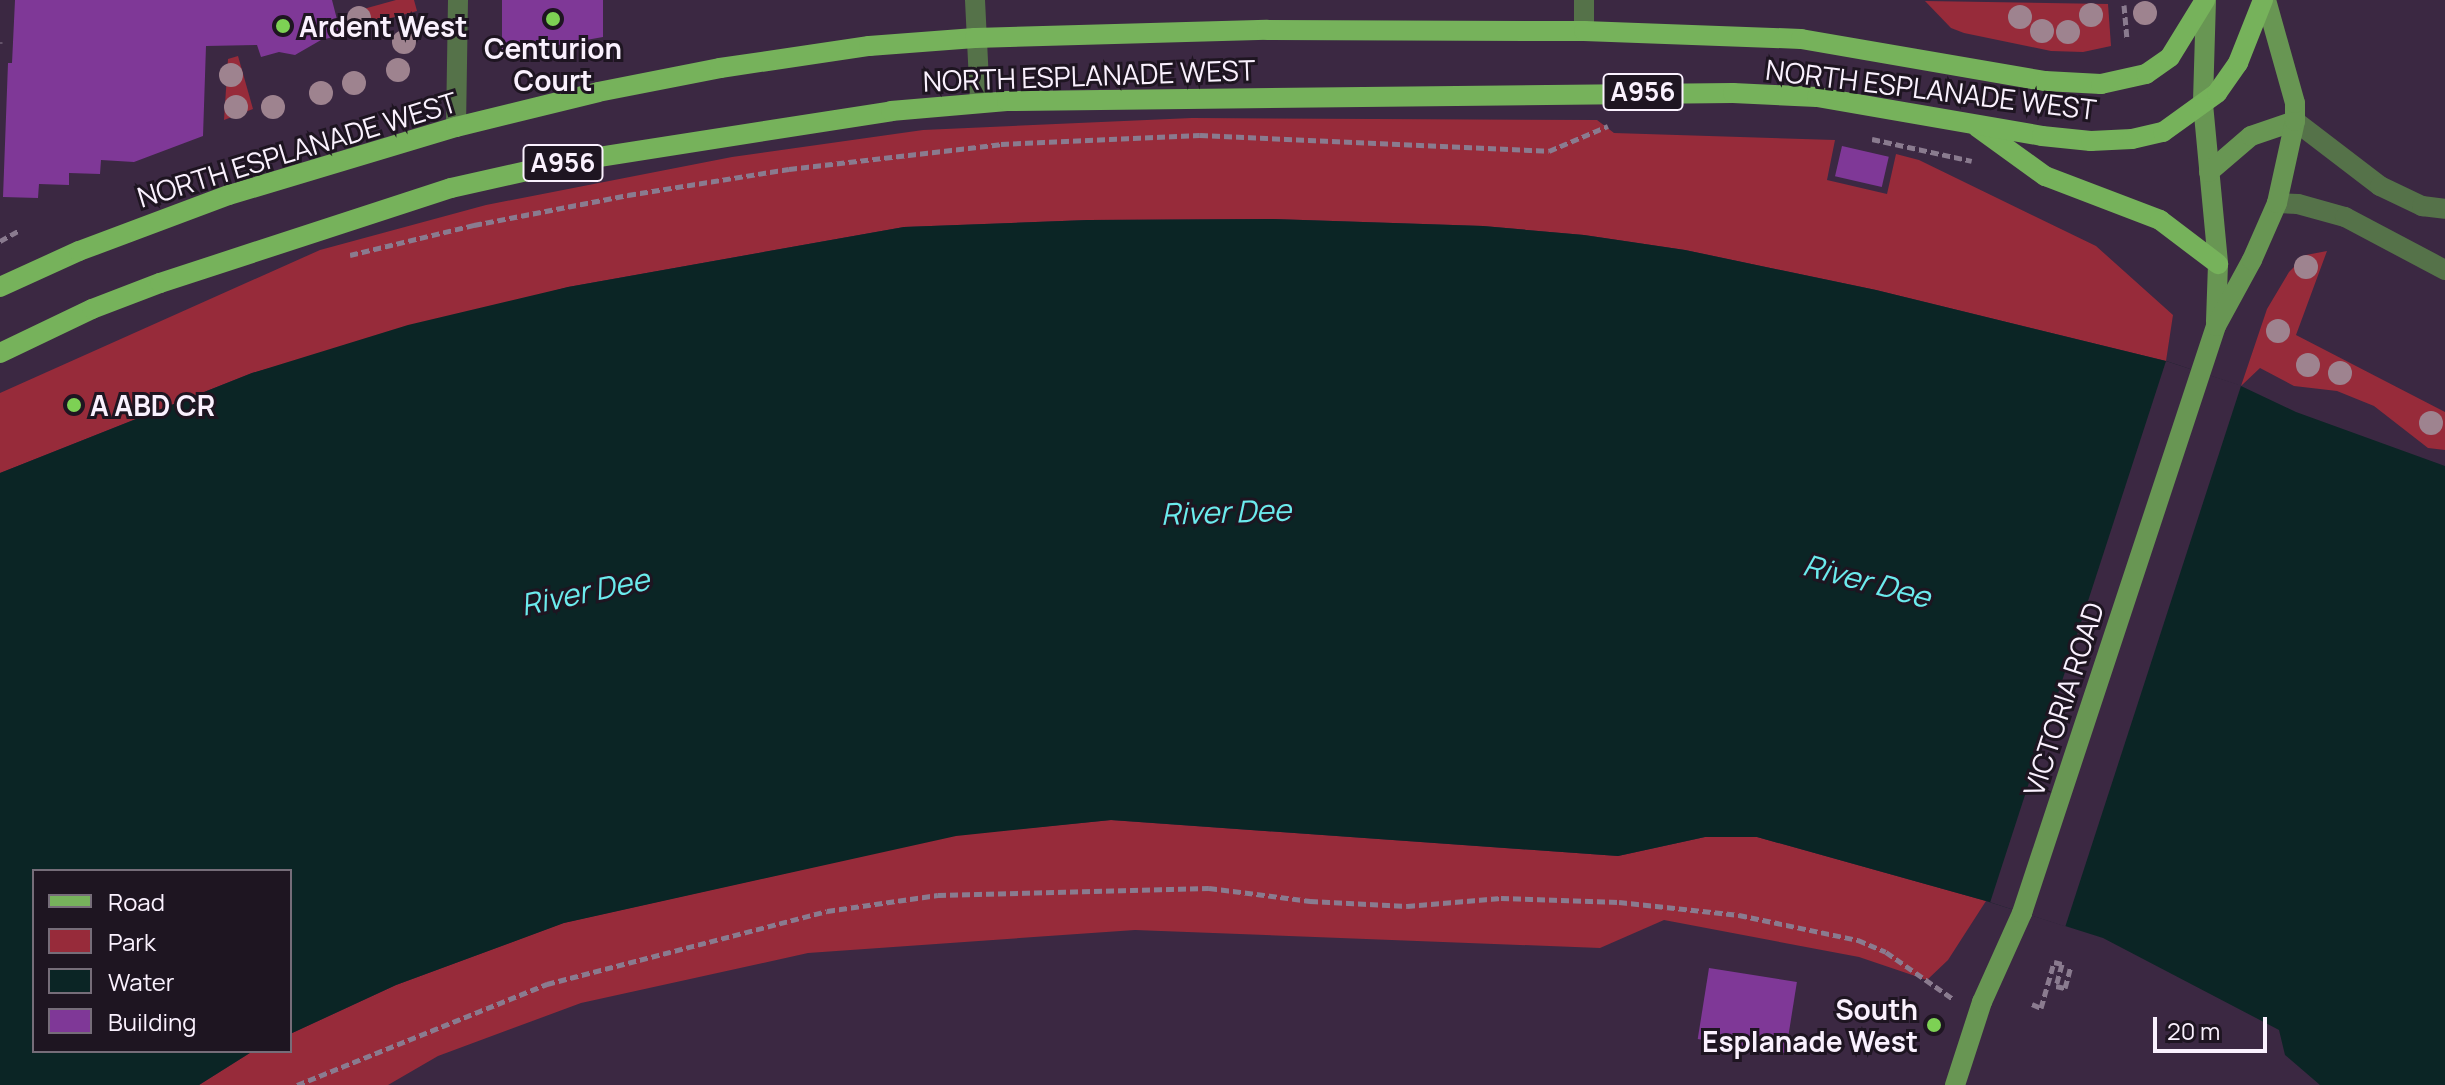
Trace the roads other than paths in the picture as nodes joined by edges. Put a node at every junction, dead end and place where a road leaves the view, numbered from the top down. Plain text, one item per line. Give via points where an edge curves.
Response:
1 (458, 0) edge
2 (975, 0) edge
3 (1584, 0) edge
4 (2205, 0) edge
5 (2264, 0) edge
6 (1584, 31) junction
7 (975, 38) junction
8 (980, 103) junction
9 (2203, 104) junction
10 (2295, 121) junction
11 (1971, 123) junction
12 (456, 127) junction
13 (2209, 172) junction
14 (2277, 203) junction
15 (2445, 209) edge
16 (2218, 264) junction
17 (2445, 270) edge
18 (0, 287) edge
19 (2216, 326) junction
20 (0, 353) edge
21 (1955, 1085) edge

1 - 12 street
2 - 7 street
3 - 6 street
4 - 6 main road, NORTH ESPLANADE WEST / A956 via 2170,57 2146,74 2101,84 2045,81 1801,39
4 - 9 street, NORTH ESPLANADE WEST
5 - 9 main road, NORTH ESPLANADE WEST / A956 via 2230,78
5 - 10 street, VICTORIA ROAD via 2292,85
6 - 7 main road, NORTH ESPLANADE WEST / A956 via 1267,30
7 - 8 street
7 - 12 main road, NORTH ESPLANADE WEST / A956 via 869,46 720,68
8 - 11 main road, NORTH ESPLANADE WEST / A956 via 1733,93 1817,97
8 - 20 main road, NORTH ESPLANADE WEST / A956 via 783,126 567,162 451,188 160,283
9 - 11 main road, NORTH ESPLANADE WEST / A956 via 2163,132 2132,139 2091,141
9 - 13 street, VICTORIA ROAD
10 - 13 street via 2251,136
10 - 14 street, VICTORIA ROAD
10 - 15 street via 2380,186 2422,206
11 - 16 main road via 2045,176 2160,220
12 - 18 main road, NORTH ESPLANADE WEST / A956 via 229,195
13 - 16 street, VICTORIA ROAD
14 - 17 street via 2345,217
14 - 19 street, VICTORIA ROAD
16 - 19 street, VICTORIA ROAD
19 - 21 street, VICTORIA ROAD via 2022,913 1977,1015

